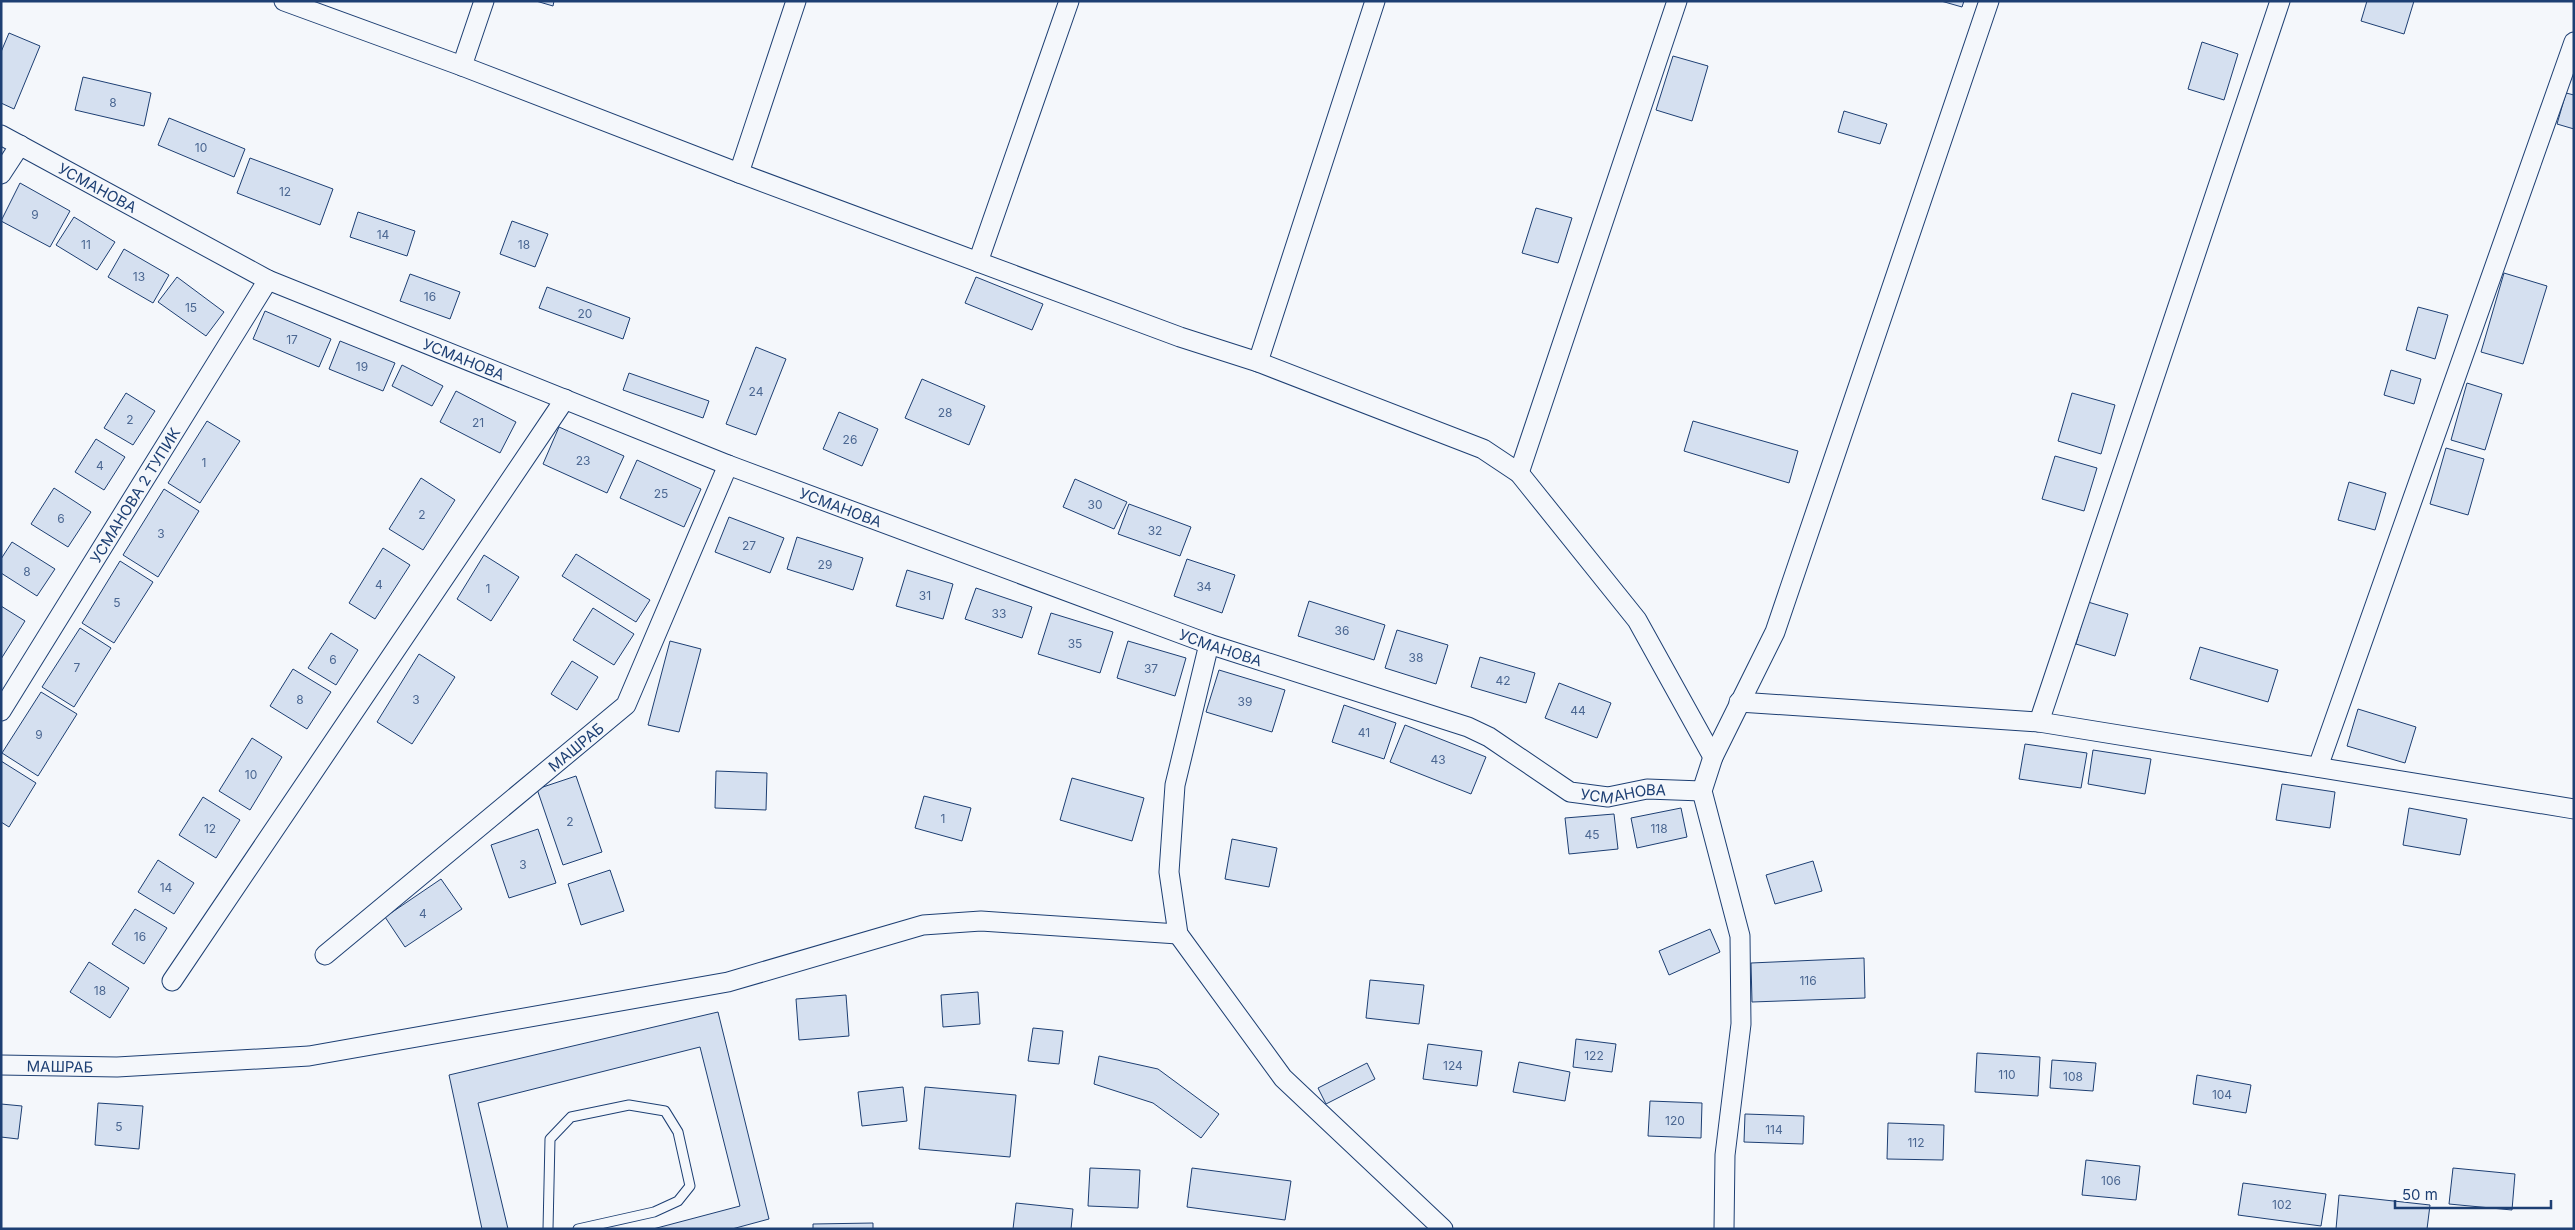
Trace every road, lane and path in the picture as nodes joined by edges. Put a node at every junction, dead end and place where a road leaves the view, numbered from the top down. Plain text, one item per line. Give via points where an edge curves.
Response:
1 (284, 1) edge
2 (484, 1) edge
3 (796, 1) edge
4 (1069, 1) edge
5 (1375, 1) edge
6 (1677, 1) edge
7 (1989, 1) edge
8 (2280, 1) edge
9 (2574, 42) edge
10 (462, 66) junction
11 (1, 136) edge
12 (20, 145) junction
13 (1, 174) edge
14 (739, 174) junction
15 (978, 262) junction
16 (268, 280) junction
17 (1258, 362) junction
18 (565, 399) junction
19 (728, 465) junction
20 (1518, 472) junction
21 (1208, 644) junction
22 (1739, 702) junction
23 (1, 711) edge
24 (2039, 722) junction
25 (1713, 757) junction
26 (2318, 767) junction
27 (1702, 791) junction
28 (2574, 809) edge
29 (1178, 934) junction
30 (325, 955) dead end
31 (172, 981) dead end
32 (1, 1065) edge
33 (548, 1229) edge
34 (578, 1229) edge
35 (1443, 1229) edge
36 (1724, 1229) edge

1 - 10 street
2 - 10 street
3 - 14 street
4 - 15 street
5 - 17 street
6 - 20 street
7 - 22 street via 1775,632
8 - 24 street
9 - 26 street
10 - 14 street
11 - 12 street, УСМАНОВА
12 - 13 street
12 - 16 street, УСМАНОВА
14 - 15 street
15 - 17 street via 1180,337
16 - 18 street, УСМАНОВА
16 - 23 street, УСМАНОВА 2 ТУПИК
17 - 20 street via 1482,449
18 - 19 street, УСМАНОВА
18 - 31 street
19 - 21 street, УСМАНОВА
19 - 30 street, МАШРАБ via 626,705
20 - 25 street via 1637,620
21 - 27 street, УСМАНОВА via 1468,727 1489,737 1570,792 1608,797 1647,789
21 - 29 street via 1175,785 1169,872
22 - 24 street
22 - 25 street
24 - 26 street
25 - 27 street
26 - 28 street
27 - 36 street via 1740,936 1741,1024 1725,1155
29 - 32 street, МАШРАБ via 981,921 923,925 728,982 309,1056 117,1067
29 - 35 street via 1283,1078
33 - 34 lane via 550,1139 571,1118 629,1105 665,1111 678,1132 690,1186 678,1201 654,1212

